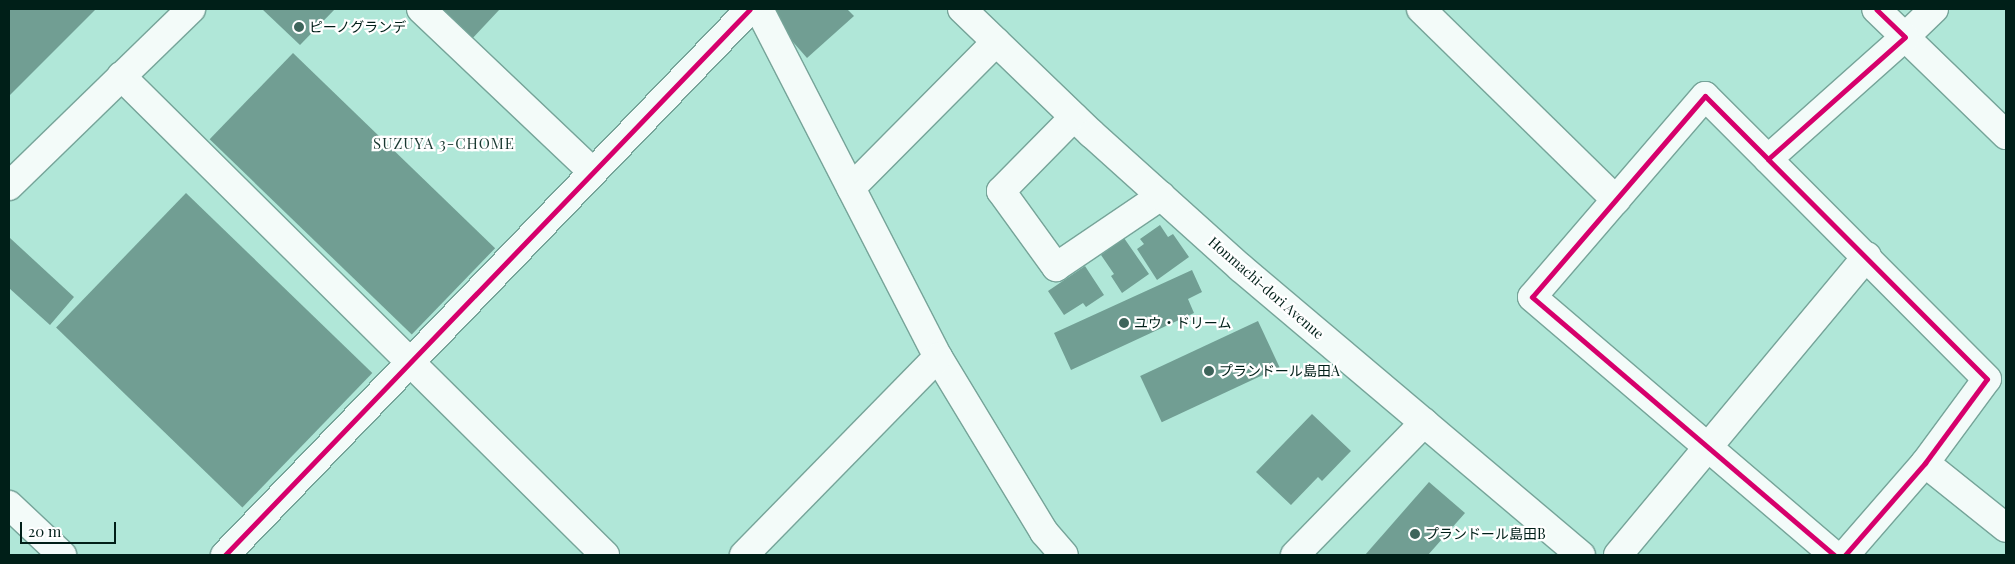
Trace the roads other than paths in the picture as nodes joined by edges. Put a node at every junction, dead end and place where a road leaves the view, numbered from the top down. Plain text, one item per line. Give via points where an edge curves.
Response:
1 (191, 9) edge
2 (420, 9) edge
3 (750, 9) edge
4 (759, 9) edge
5 (962, 9) edge
6 (1421, 9) edge
7 (1876, 9) edge
8 (1934, 9) edge
9 (1905, 37) junction
10 (996, 42) junction
11 (122, 76) junction
12 (1074, 117) junction
13 (2006, 135) edge
14 (1768, 159) junction
15 (594, 172) junction
16 (9, 186) edge
17 (851, 188) junction
18 (1162, 196) junction
19 (1616, 200) junction
20 (1867, 256) junction
21 (938, 357) junction
22 (410, 363) junction
23 (1424, 423) junction
24 (1708, 448) junction
25 (1925, 463) junction
26 (9, 505) edge
27 (2006, 528) edge
28 (62, 555) edge
29 (225, 555) edge
30 (605, 555) edge
31 (744, 555) edge
32 (1064, 555) edge
33 (1295, 555) edge
34 (1581, 555) edge
35 (1618, 555) edge
36 (1834, 555) edge
37 (1845, 555) edge

1 - 11 street
2 - 15 street
3 - 15 street
4 - 17 street
5 - 10 street, Honmachi-dori Avenue
6 - 19 street
7 - 9 street
8 - 9 street
9 - 13 street
9 - 14 street
10 - 12 street, Honmachi-dori Avenue
10 - 17 street
11 - 16 street
11 - 22 street
12 - 18 street, Honmachi-dori Avenue
12 - 18 street via 1001,191 1056,267
14 - 19 street via 1705,96
14 - 20 street
15 - 22 street
17 - 21 street
18 - 23 street, Honmachi-dori Avenue
19 - 24 street via 1532,297
20 - 24 street
20 - 25 street via 1988,378
21 - 31 street
21 - 32 street via 1044,532
22 - 29 street
22 - 30 street
23 - 33 street
23 - 34 street, Honmachi-dori Avenue
24 - 35 street
24 - 36 street
25 - 27 street
25 - 37 street
26 - 28 street

